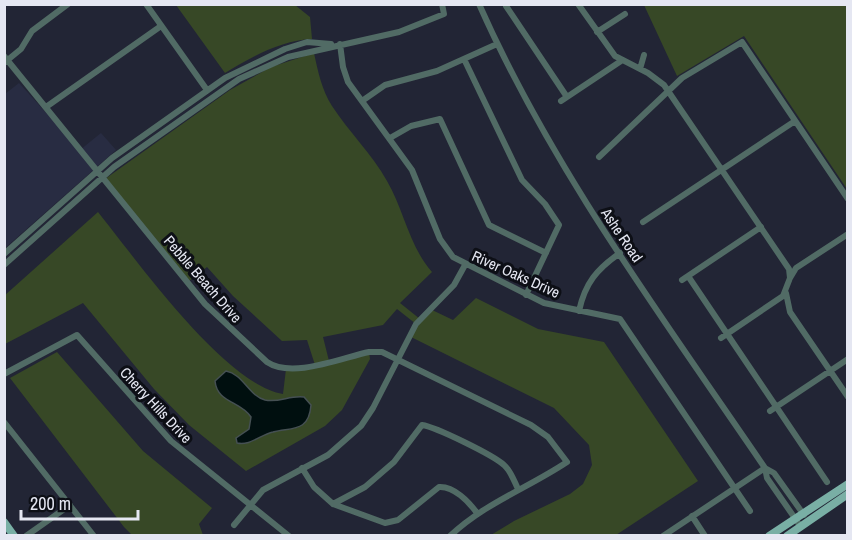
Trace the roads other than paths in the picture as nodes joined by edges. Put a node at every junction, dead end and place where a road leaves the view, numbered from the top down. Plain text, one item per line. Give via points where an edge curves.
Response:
1 (68, 4) edge
2 (146, 4) edge
3 (442, 4) edge
4 (479, 4) edge
5 (578, 4) edge
6 (506, 6) edge
7 (625, 14) dead end
8 (161, 26) junction
9 (597, 33) junction
10 (340, 44) junction
11 (497, 44) junction
12 (644, 56) dead end
13 (464, 58) junction
14 (6, 60) edge
15 (621, 61) junction
16 (244, 67) junction
17 (640, 69) junction
18 (248, 74) junction
19 (207, 90) junction
20 (669, 90) junction
21 (194, 100) junction
22 (362, 102) junction
23 (199, 106) junction
24 (46, 107) junction
25 (795, 121) junction
26 (148, 132) junction
27 (390, 138) junction
28 (153, 139) junction
29 (599, 158) dead end
30 (722, 169) junction
31 (97, 170) junction
32 (102, 176) junction
33 (848, 199) edge
34 (643, 222) dead end
35 (761, 227) junction
36 (848, 234) edge
37 (546, 253) junction
38 (620, 253) junction
39 (4, 254) edge
40 (4, 265) edge
41 (465, 265) junction
42 (790, 278) junction
43 (786, 290) junction
44 (526, 295) junction
45 (579, 311) junction
46 (724, 336) junction
47 (398, 359) junction
48 (848, 359) edge
49 (830, 371) junction
50 (4, 374) edge
51 (848, 397) edge
52 (773, 409) junction
53 (4, 422) edge
54 (302, 468) junction
55 (765, 468) junction
56 (827, 482) dead end
57 (848, 484) edge
58 (734, 488) junction
59 (518, 489) junction
60 (848, 494) edge
61 (333, 504) junction
62 (249, 505) junction
63 (70, 506) junction
64 (750, 511) dead end
65 (477, 513) junction
66 (803, 513) junction
67 (692, 516) junction
68 (795, 519) junction
69 (808, 521) junction
70 (4, 522) edge
71 (234, 525) dead end
72 (801, 527) junction
73 (14, 536) edge
74 (26, 536) edge
75 (94, 536) edge
76 (289, 536) edge
77 (450, 536) edge
78 (663, 536) edge
79 (705, 536) edge
80 (770, 536) edge
81 (787, 536) edge

1 - 14 street via 32,31 21,49
2 - 8 street
3 - 10 street via 444,14 410,29
4 - 11 street, Ashe Road
5 - 9 street
6 - 15 street via 564,99
7 - 9 street
8 - 19 street
8 - 24 street
9 - 15 street
10 - 16 street via 307,42
10 - 18 street via 288,57
10 - 22 street, River Oaks Drive via 345,74
11 - 13 street
11 - 38 street, Ashe Road via 532,113
12 - 17 street
13 - 22 street via 428,74 385,85
13 - 37 street via 522,180 559,225
14 - 24 street, Pebble Beach Drive
15 - 17 street
16 - 18 street
16 - 19 street
17 - 20 street via 655,76
18 - 23 street
19 - 21 street
20 - 25 street via 742,42
20 - 29 street
20 - 30 street
21 - 23 street
21 - 26 street
22 - 27 street, River Oaks Drive
23 - 28 street
24 - 31 street, Pebble Beach Drive
25 - 30 street
25 - 33 street
26 - 28 street
26 - 31 street
27 - 37 street via 411,126 440,119 489,225
27 - 41 street, River Oaks Drive via 419,184 443,245
28 - 32 street
30 - 34 street
30 - 35 street
31 - 32 street, Pebble Beach Drive
31 - 39 street
32 - 40 street
32 - 47 street, Pebble Beach Drive via 205,304 271,365 294,369 369,352 382,352
35 - 42 street via 789,269
35 - 46 street via 685,278
36 - 42 street via 801,265
37 - 44 street
38 - 45 street via 592,276
38 - 55 street, Ashe Road
41 - 44 street, River Oaks Drive
41 - 47 street via 454,285 416,324
42 - 43 street
43 - 46 street via 783,296
43 - 49 street via 790,312
44 - 45 street, River Oaks Drive
45 - 58 street, River Oaks Drive via 620,319
46 - 52 street
47 - 54 street via 361,426 337,449
47 - 59 street, Pebble Beach Drive via 535,427 554,443 567,462
48 - 49 street
49 - 51 street
49 - 52 street
50 - 62 street, Cherry Hills Drive via 77,335 164,434
52 - 56 street
53 - 63 street
54 - 61 street via 314,487
54 - 62 street via 269,486
55 - 58 street
55 - 66 street, Ashe Road via 774,473
55 - 68 street, Ashe Road via 767,478
57 - 66 main road
58 - 64 street, River Oaks Drive
58 - 67 street
59 - 61 street via 500,462 423,425 394,462 364,487
59 - 65 street
60 - 69 main road
61 - 65 street via 392,523 433,490 444,487 466,499
62 - 71 street
62 - 76 street, Cherry Hills Drive
63 - 74 street
63 - 75 street
65 - 77 street
66 - 68 main road
66 - 69 street, Ashe Road
67 - 78 street
67 - 79 street
68 - 72 street, Ashe Road
68 - 80 main road
69 - 72 main road
70 - 73 main road
72 - 81 main road

